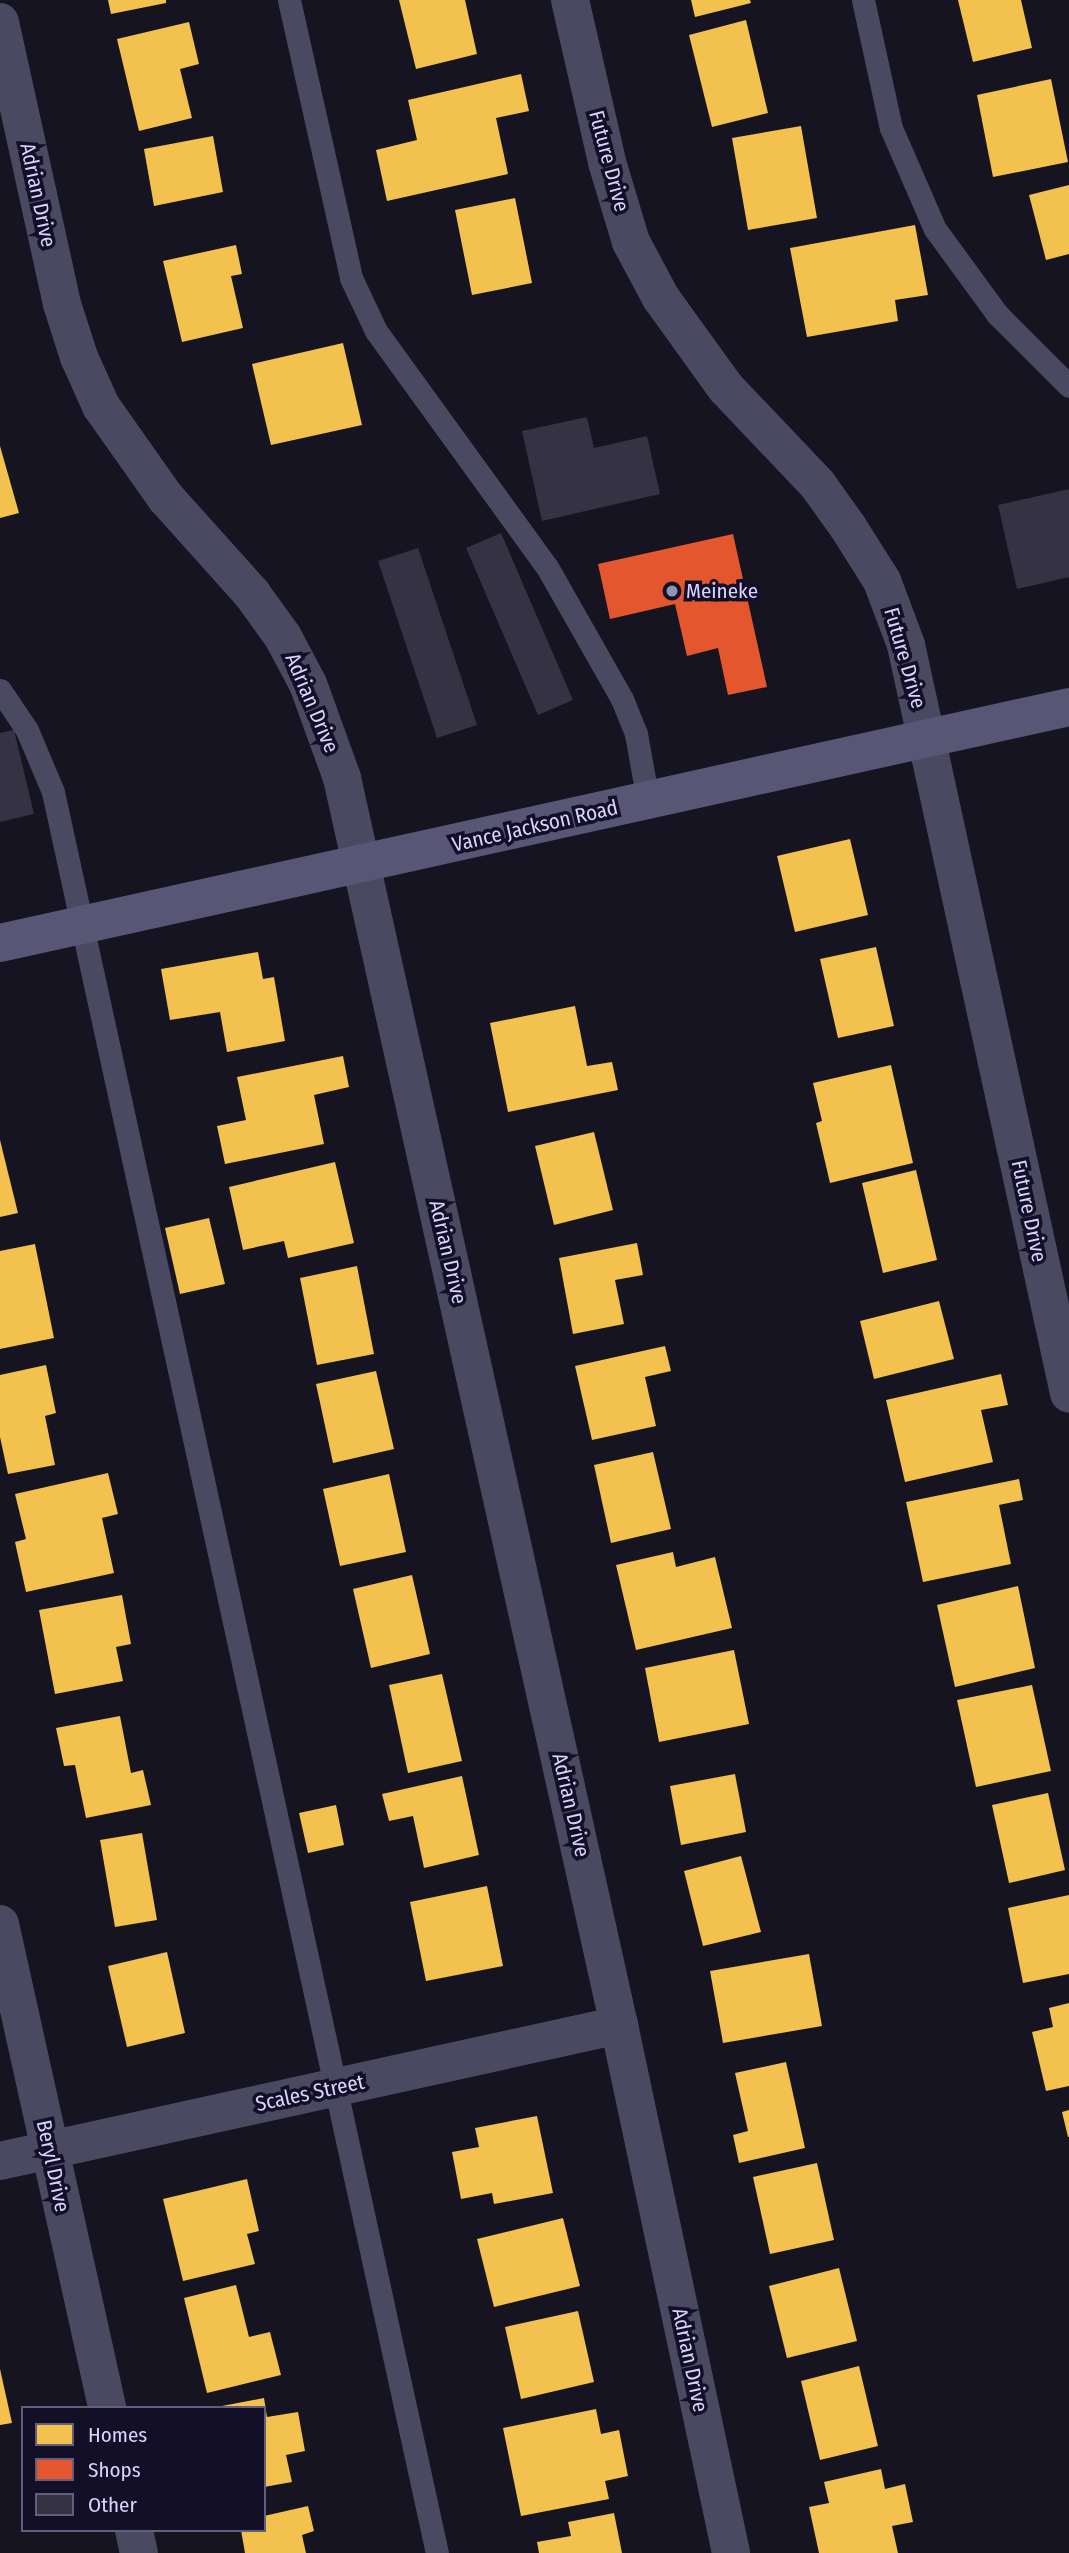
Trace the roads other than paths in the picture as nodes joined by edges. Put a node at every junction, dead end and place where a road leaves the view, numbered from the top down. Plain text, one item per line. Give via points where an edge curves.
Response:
1 (289, 0) edge
2 (570, 0) edge
3 (863, 0) edge
4 (0, 22) edge
5 (1069, 386) edge
6 (0, 690) edge
7 (1069, 707) edge
8 (926, 739) junction
9 (648, 801) junction
10 (361, 865) junction
11 (83, 925) junction
12 (0, 943) edge
13 (1069, 1393) edge
14 (0, 1924) edge
15 (619, 2025) junction
16 (336, 2088) junction
17 (50, 2150) junction
18 (0, 2161) edge
19 (107, 2406) edge
20 (134, 2532) edge
21 (139, 2553) edge
22 (437, 2553) edge
23 (731, 2553) edge

1 - 9 lane via 351,278 376,331 547,567 622,698 636,734
2 - 8 street, Future Drive via 607,162 631,242 661,298 726,388 818,485 882,582 906,645
3 - 5 lane via 891,128 935,229 997,314
4 - 10 street, Adrian Drive via 62,304 79,357 101,406 166,498 252,594 283,637 328,733
6 - 11 lane via 27,730 52,792
7 - 8 main road, Vance Jackson Road
8 - 9 main road, Vance Jackson Road
8 - 13 street, Future Drive
9 - 10 main road, Vance Jackson Road
10 - 11 main road, Vance Jackson Road
10 - 15 street, Adrian Drive
11 - 12 main road, Vance Jackson Road
11 - 16 lane
14 - 17 street, Beryl Drive
15 - 16 street, Scales Street
15 - 23 street, Adrian Drive
16 - 17 street, Scales Street
16 - 22 lane
17 - 18 street, Scales Street
17 - 19 street, Beryl Drive
20 - 21 street

